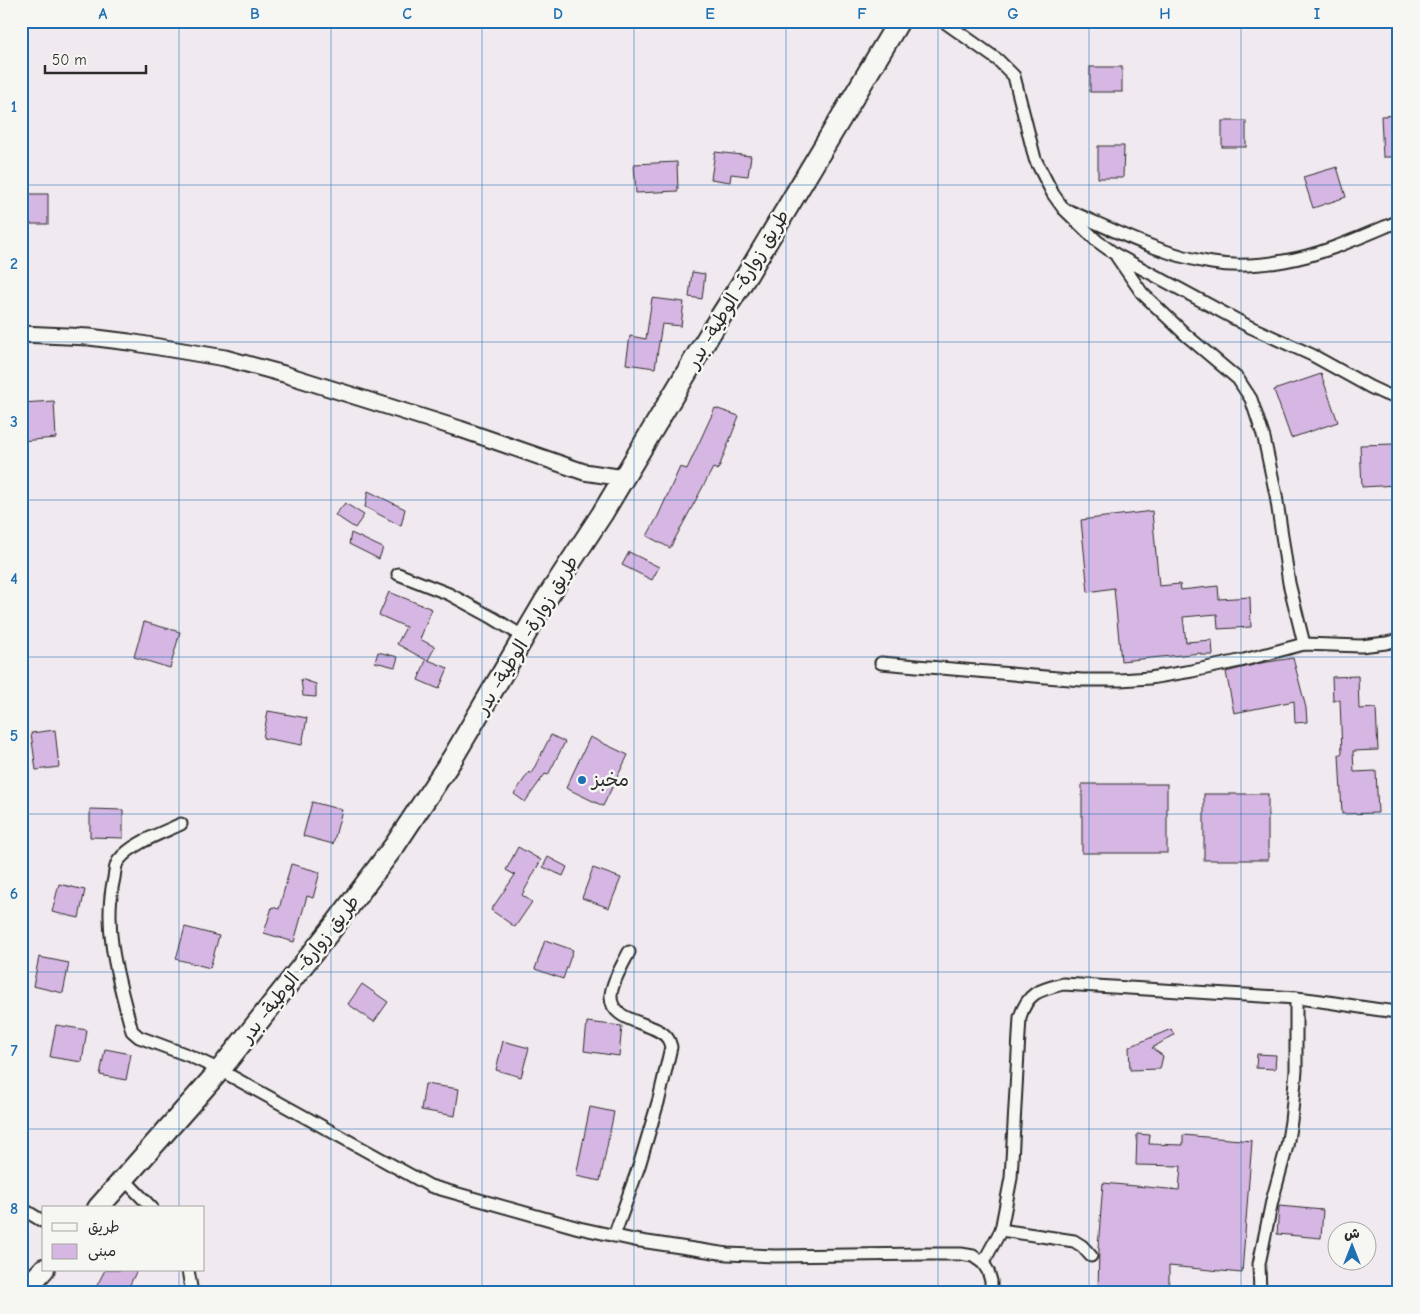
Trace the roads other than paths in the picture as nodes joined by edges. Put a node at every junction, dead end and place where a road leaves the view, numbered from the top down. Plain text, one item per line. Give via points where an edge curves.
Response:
1 (899, 21) edge
2 (943, 21) edge
3 (1063, 208) junction
4 (1399, 221) edge
5 (1115, 254) junction
6 (21, 334) edge
7 (1399, 398) edge
8 (624, 478) junction
9 (398, 574) dead end
10 (524, 637) junction
11 (1399, 640) edge
12 (1304, 644) junction
13 (881, 663) dead end
14 (181, 824) dead end
15 (629, 952) dead end
16 (1296, 998) junction
17 (1399, 1012) edge
18 (220, 1070) junction
19 (124, 1178) junction
20 (100, 1206) edge
21 (150, 1206) edge
22 (21, 1208) edge
23 (42, 1221) edge
24 (1001, 1230) junction
25 (614, 1236) junction
26 (1091, 1256) dead end
27 (983, 1263) junction
28 (42, 1271) edge
29 (188, 1272) edge
30 (22, 1293) edge
31 (192, 1293) edge
32 (990, 1293) edge
33 (1260, 1293) edge

1 - 8 highway, طريق زوارة- الوطية- بدر
2 - 3 street via 998,60 1014,76 1035,159
3 - 4 street via 1180,256 1213,263 1248,265 1285,261 1327,250
3 - 5 street
5 - 7 street via 1248,326
5 - 12 street via 1142,293 1238,379 1251,399 1264,438 1289,584
6 - 8 street via 89,337 233,360 451,426 584,472
8 - 10 highway, طريق زوارة- الوطية- بدر
9 - 10 street via 449,594
10 - 18 highway, طريق زوارة- الوطية- بدر via 452,759 396,845
11 - 12 street via 1361,646
12 - 13 street via 1192,671 1120,680 1082,680
14 - 18 street via 133,847 118,861 111,889 109,922 117,976 132,1031 139,1037
15 - 25 street via 613,986 613,1008 663,1034 671,1047 640,1166
16 - 17 street
16 - 24 street via 1063,984 1031,996 1020,1017 1011,1178
16 - 33 street via 1292,1121 1260,1264
18 - 19 highway, طريق زوارة- الوطية- بدر
18 - 25 street via 430,1186
19 - 20 highway, طريق زوارة- الوطية- بدر
19 - 21 street
22 - 23 street
24 - 26 street via 1074,1241
24 - 27 street
25 - 27 street via 726,1254 961,1254 973,1256
27 - 32 street via 991,1281
28 - 30 highway
29 - 31 street

